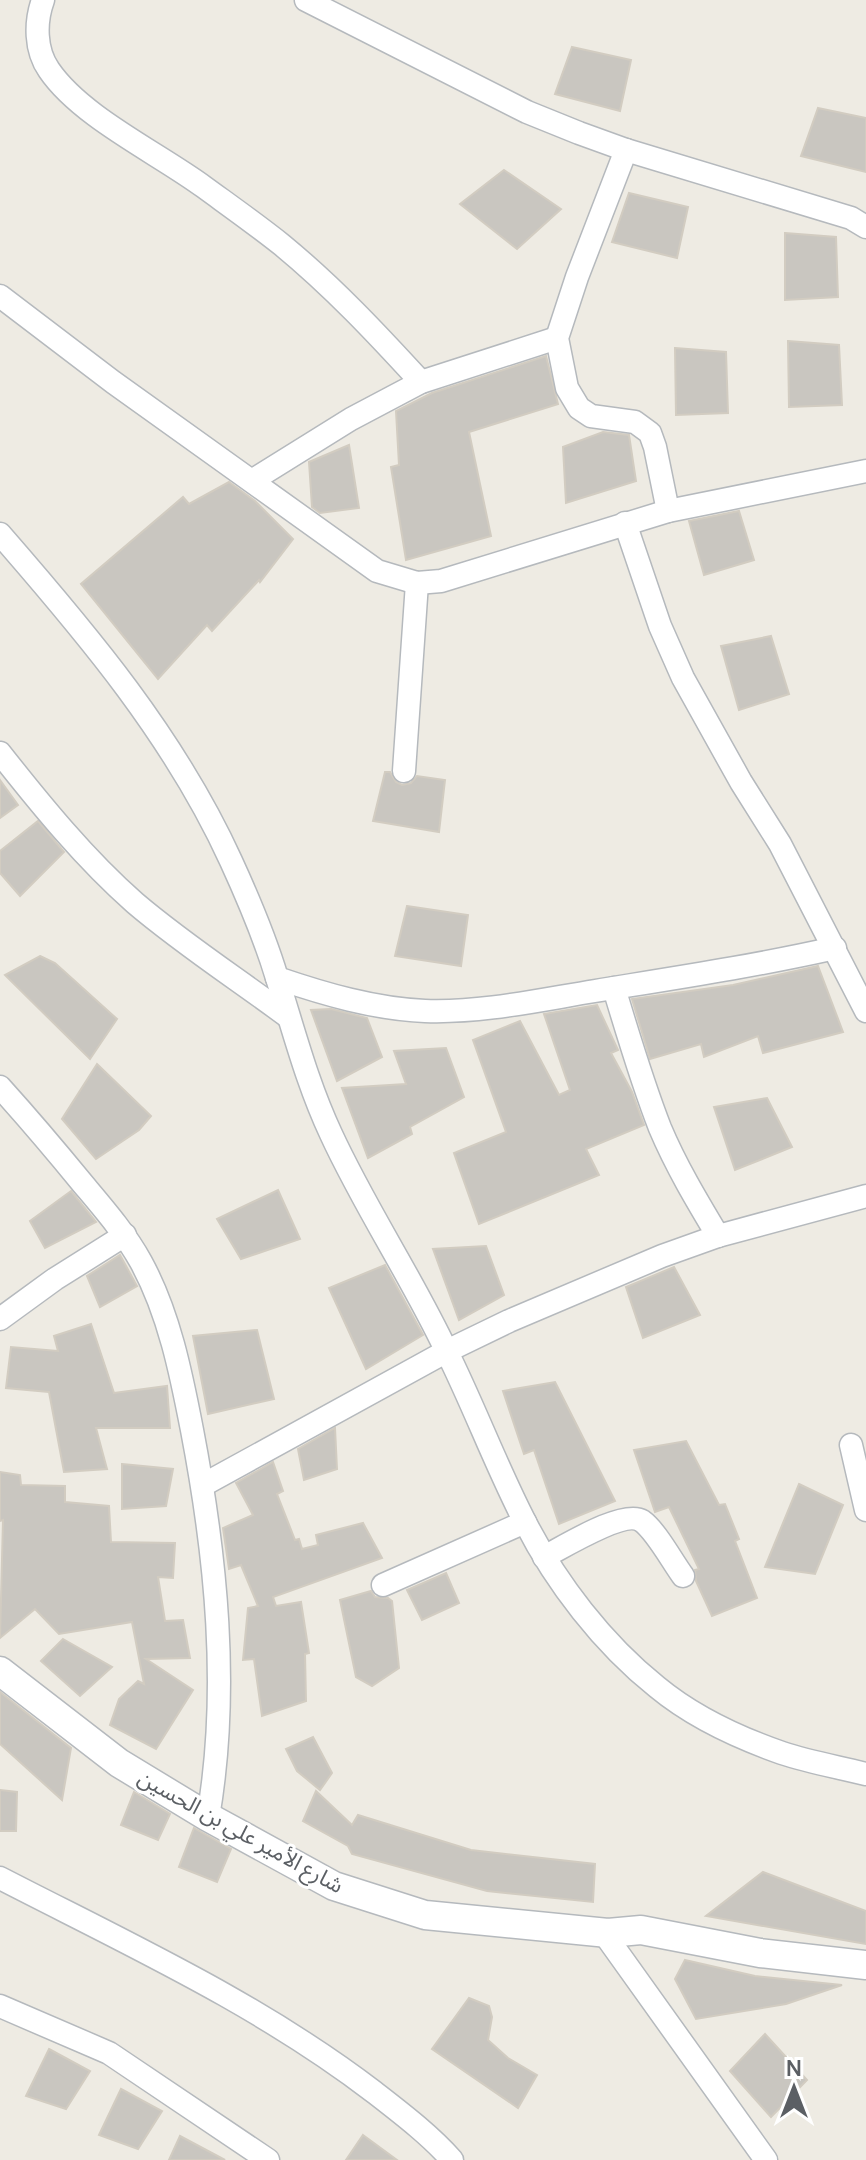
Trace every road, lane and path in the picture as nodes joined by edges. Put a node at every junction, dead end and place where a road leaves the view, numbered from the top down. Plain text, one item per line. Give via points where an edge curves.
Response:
1 (43, 0) edge
2 (306, 0) edge
3 (626, 150) junction
4 (866, 227) edge
5 (0, 296) edge
6 (557, 338) junction
7 (421, 382) junction
8 (866, 471) edge
9 (253, 480) junction
10 (668, 511) junction
11 (625, 523) junction
12 (0, 534) edge
13 (417, 583) junction
14 (0, 753) edge
15 (404, 771) dead end
16 (835, 948) junction
17 (277, 978) junction
18 (614, 988) junction
19 (866, 1011) edge
20 (287, 1016) junction
21 (0, 1087) edge
22 (866, 1196) edge
23 (125, 1235) junction
24 (718, 1236) junction
25 (0, 1319) edge
26 (447, 1351) junction
27 (851, 1445) dead end
28 (203, 1485) junction
29 (866, 1510) edge
30 (525, 1522) junction
31 (544, 1557) junction
32 (683, 1576) dead end
33 (383, 1585) dead end
34 (0, 1671) edge
35 (866, 1774) edge
36 (208, 1817) junction
37 (0, 1878) edge
38 (606, 1932) junction
39 (866, 1965) edge
40 (866, 1983) edge
41 (0, 2006) edge
42 (268, 2160) edge
43 (452, 2160) edge
44 (766, 2160) edge

1 - 7 street via 37,33 41,56 64,89 283,246 368,324
2 - 3 street via 527,112
3 - 4 street
3 - 6 street
5 - 9 street
6 - 7 street
6 - 10 street via 567,388 579,408 591,416 635,422 650,433
7 - 9 street
8 - 10 street
9 - 13 street via 377,571
10 - 11 street
11 - 13 street via 490,567
11 - 16 street via 683,678
12 - 17 street via 150,717 190,779 231,859
13 - 15 street
14 - 20 street via 125,894 190,948
16 - 18 street
16 - 19 street
17 - 18 street via 325,993 423,1011 460,1011
17 - 20 street
18 - 24 street via 661,1130
20 - 26 street via 331,1135
21 - 23 street
22 - 24 street
23 - 25 street
23 - 28 street via 159,1301 180,1371
24 - 26 street
26 - 28 street
26 - 30 street
27 - 29 street
28 - 36 street via 218,1668
30 - 31 street
30 - 33 street
31 - 32 street via 632,1517 649,1529
31 - 35 street via 616,1649 658,1689 700,1716 783,1753
34 - 36 street, شارع الأمير علي بن الحسين via 108,1755
36 - 38 street, شارع الأمير علي بن الحسين via 334,1886 425,1915
37 - 43 street via 158,1958 315,2050 398,2111
38 - 39 street, شارع الأمير علي بن الحسين via 641,1930 760,1953
38 - 40 street, شارع الأمير علي بن الحسين via 718,1962
38 - 44 street
41 - 42 street via 109,2053

